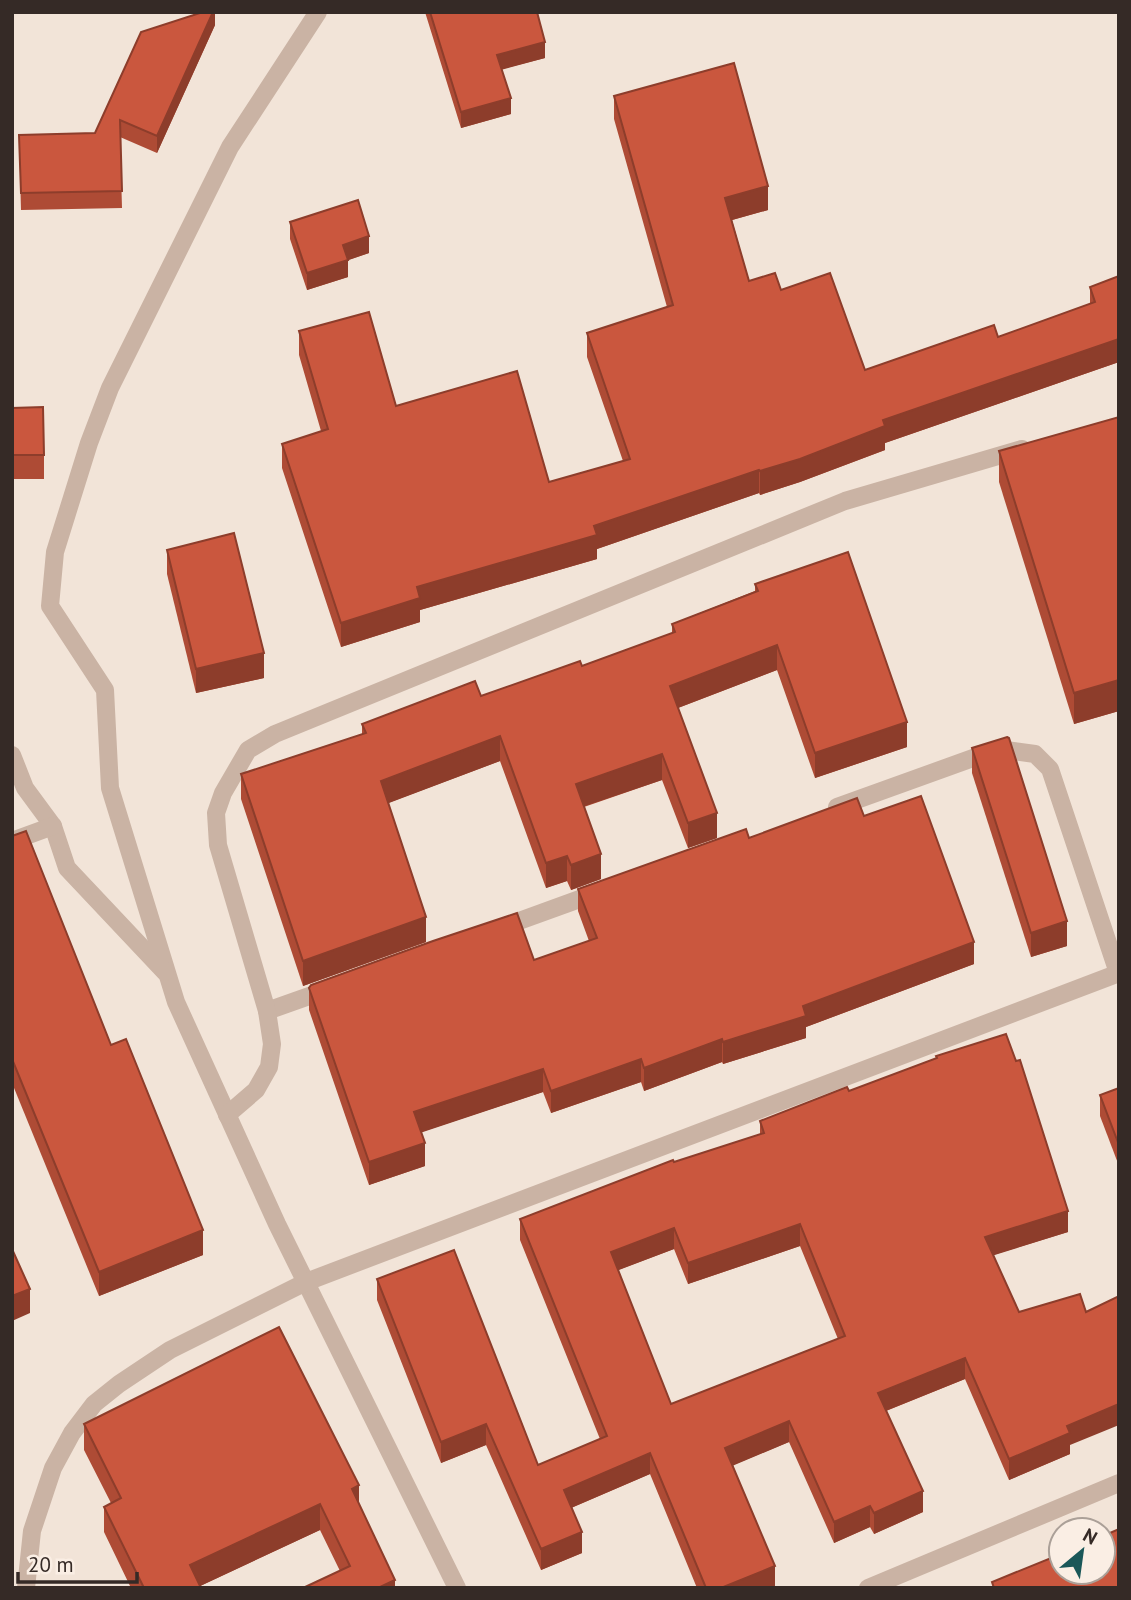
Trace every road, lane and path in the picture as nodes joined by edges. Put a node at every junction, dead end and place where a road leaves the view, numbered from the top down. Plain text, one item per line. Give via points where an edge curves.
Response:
1 (318, 12) edge
2 (1038, 444) edge
3 (12, 755) edge
4 (827, 811) edge
5 (53, 826) junction
6 (12, 841) edge
7 (619, 885) edge
8 (475, 937) edge
9 (1118, 973) edge
10 (167, 974) junction
11 (345, 983) edge
12 (267, 1011) junction
13 (227, 1115) junction
14 (306, 1282) junction
15 (1119, 1483) edge
16 (26, 1588) edge
17 (457, 1588) edge
18 (868, 1588) edge

1 - 10 street via 230,147 110,388 55,552 50,606 105,690 110,788
2 - 12 street via 845,501 275,734 248,750 216,813 218,845
3 - 5 street via 25,788
4 - 9 street via 998,749 1035,754 1050,769
5 - 6 street
5 - 10 street via 67,868
7 - 8 street
9 - 14 street
10 - 13 street
11 - 12 street
12 - 13 street via 272,1044 269,1067 256,1090
13 - 14 street
14 - 16 street via 170,1350 94,1404 53,1468 32,1531
14 - 17 street
15 - 18 street

